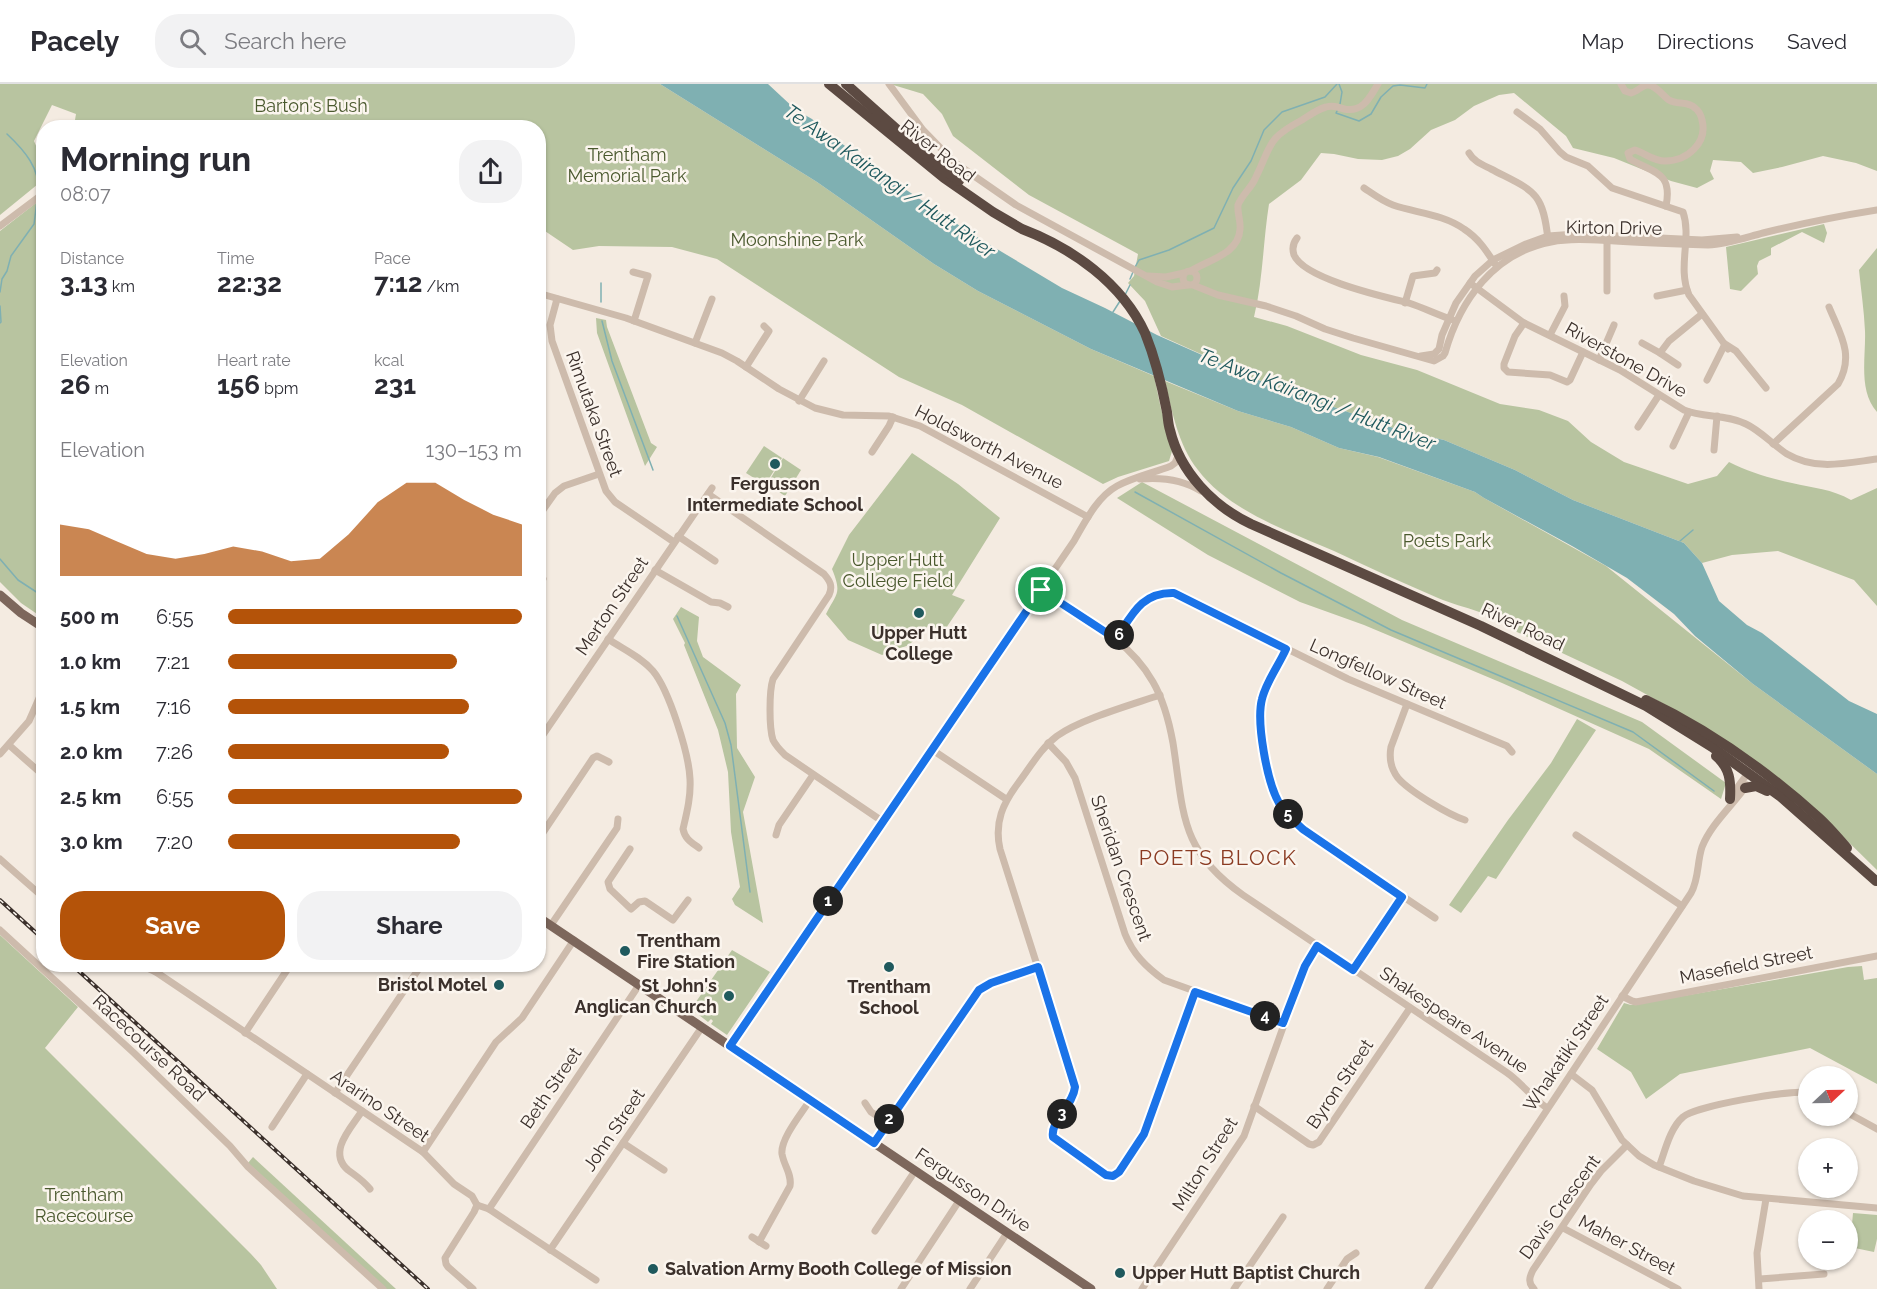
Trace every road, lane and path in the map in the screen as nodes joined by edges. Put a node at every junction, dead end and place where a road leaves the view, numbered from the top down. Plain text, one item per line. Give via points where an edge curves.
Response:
1 (829, 84) edge
2 (838, 84) edge
3 (889, 84) edge
4 (1377, 84) edge
5 (1621, 84) edge
6 (848, 86) edge
7 (1517, 112) dead end
8 (906, 148) junction
9 (1469, 153) dead end
10 (1364, 188) dead end
11 (36, 199) edge
12 (1666, 206) junction
13 (1877, 210) edge
14 (0, 226) edge
15 (1032, 233) junction
16 (1297, 238) dead end
17 (1548, 239) junction
18 (1607, 241) junction
19 (1684, 242) junction
20 (1209, 262) junction
21 (1495, 263) junction
22 (1437, 270) dead end
23 (1187, 272) junction
24 (633, 273) dead end
25 (1143, 274) junction
26 (1197, 277) junction
27 (1190, 285) junction
28 (1473, 285) junction
29 (1687, 290) junction
30 (1607, 291) dead end
31 (1210, 292) junction
32 (546, 296) edge
33 (1564, 296) dead end
34 (1657, 296) dead end
35 (712, 298) dead end
36 (557, 299) junction
37 (1405, 303) junction
38 (1828, 307) dead end
39 (1702, 314) junction
40 (1452, 320) junction
41 (634, 321) junction
42 (1524, 323) junction
43 (1614, 325) dead end
44 (764, 326) dead end
45 (1550, 335) junction
46 (695, 343) junction
47 (1642, 343) dead end
48 (1727, 346) junction
49 (1583, 352) junction
50 (1660, 353) junction
51 (1599, 360) junction
52 (824, 361) dead end
53 (1678, 365) dead end
54 (746, 367) junction
55 (1707, 380) dead end
56 (1766, 388) dead end
57 (1659, 395) junction
58 (799, 401) junction
59 (1167, 411) junction
60 (1689, 412) junction
61 (1717, 416) junction
62 (893, 417) junction
63 (1638, 427) dead end
64 (1773, 444) junction
65 (1673, 446) dead end
66 (1714, 450) dead end
67 (872, 452) dead end
68 (1179, 454) junction
69 (1877, 459) edge
70 (599, 474) junction
71 (1131, 479) junction
72 (1209, 496) junction
73 (546, 506) edge
74 (1088, 517) junction
75 (676, 539) junction
76 (716, 561) dead end
77 (655, 570) junction
78 (1041, 590) junction
79 (0, 595) edge
80 (728, 607) dead end
81 (36, 623) edge
82 (608, 639) junction
83 (1116, 639) junction
84 (1286, 649) junction
85 (1160, 695) junction
86 (1644, 702) junction
87 (1407, 704) junction
88 (36, 705) edge
89 (546, 730) edge
90 (1048, 743) junction
91 (9, 745) junction
92 (932, 750) junction
93 (1512, 752) dead end
94 (0, 754) edge
95 (609, 762) dead end
96 (36, 769) edge
97 (1750, 774) junction
98 (813, 775) junction
99 (1745, 788) junction
100 (1006, 799) junction
101 (1730, 799) junction
102 (618, 819) dead end
103 (1465, 820) dead end
104 (882, 821) junction
105 (1813, 825) junction
106 (1714, 827) junction
107 (546, 828) edge
108 (1834, 834) junction
109 (776, 835) dead end
110 (1576, 835) dead end
111 (699, 848) dead end
112 (630, 849) dead end
113 (0, 859) edge
114 (1876, 882) edge
115 (36, 891) edge
116 (1402, 897) junction
117 (687, 900) dead end
118 (1682, 906) junction
119 (1435, 918) dead end
120 (546, 922) edge
121 (551, 925) junction
122 (0, 930) edge
123 (574, 940) junction
124 (1317, 946) junction
125 (1877, 956) edge
126 (36, 963) edge
127 (1038, 967) junction
128 (1353, 970) junction
129 (46, 972) edge
130 (156, 972) edge
131 (286, 972) edge
132 (417, 972) edge
133 (639, 985) junction
134 (1195, 992) junction
135 (1622, 996) junction
136 (1410, 1008) junction
137 (1283, 1023) junction
138 (702, 1027) junction
139 (245, 1033) junction
140 (730, 1046) junction
141 (307, 1074) junction
142 (1571, 1074) junction
143 (1798, 1091) edge
144 (335, 1094) junction
145 (810, 1100) junction
146 (865, 1103) dead end
147 (1254, 1106) junction
148 (1547, 1108) junction
149 (362, 1111) junction
150 (1858, 1119) edge
151 (887, 1122) junction
152 (272, 1127) dead end
153 (1877, 1129) edge
154 (623, 1143) junction
155 (874, 1143) junction
156 (1627, 1145) junction
157 (423, 1152) junction
158 (1659, 1167) junction
159 (664, 1170) dead end
160 (915, 1171) junction
161 (370, 1189) dead end
162 (1766, 1199) junction
163 (959, 1201) junction
164 (477, 1205) junction
165 (1877, 1208) edge
166 (489, 1209) junction
167 (1283, 1217) dead end
168 (1563, 1228) junction
169 (875, 1231) dead end
170 (1007, 1233) junction
171 (759, 1242) dead end
172 (550, 1250) junction
173 (1356, 1253) dead end
174 (1824, 1274) dead end
175 (1760, 1279) junction
176 (596, 1280) dead end
177 (383, 1289) edge
178 (473, 1289) edge
179 (901, 1289) edge
180 (970, 1289) edge
181 (1090, 1289) edge
182 (1142, 1289) edge
183 (1234, 1289) edge
184 (1327, 1289) edge
185 (1428, 1289) edge
186 (1534, 1289) edge
187 (1678, 1289) edge
188 (1759, 1289) edge

1 - 8 highway, River Road
2 - 8 highway
3 - 25 street, Kirton Drive via 923,130 954,162 1017,205
4 - 20 street via 1363,106 1353,110 1324,108 1275,137 1238,205 1237,242
5 - 12 street via 1631,93 1653,86 1670,100 1691,105 1701,116 1702,138 1682,156 1666,161 1635,150 1628,153 1630,159 1664,178 1669,189
6 - 15 highway, River Road via 950,174
7 - 12 street via 1540,129 1566,157 1588,166 1612,188
8 - 15 highway, River Road via 960,190
9 - 17 street via 1477,162 1534,194 1546,216
10 - 21 street via 1393,205 1452,221 1479,241
11 - 14 street
12 - 19 street via 1684,214
13 - 19 street, Kirton Drive via 1726,244
15 - 59 highway, River Road via 1097,271 1131,308 1144,332
16 - 37 street via 1294,256 1308,269 1367,294
17 - 18 street, Kirton Drive
17 - 19 street, Kirton Drive via 1576,234
17 - 21 street, Kirton Drive
18 - 19 street, Kirton Drive
18 - 30 street
19 - 29 street
20 - 23 street
20 - 26 street
21 - 28 street, Kirton Drive
22 - 37 street via 1432,275 1413,276
23 - 25 street via 1166,277
23 - 26 street via 1195,272
23 - 27 street via 1182,280
24 - 41 street via 648,276
25 - 27 street, Kirton Drive via 1167,286
26 - 27 street
26 - 31 street
27 - 31 street, Kirton Drive
28 - 40 street, Kirton Drive
28 - 42 street, Riverstone Drive
29 - 34 street
29 - 39 street
31 - 40 street, Kirton Drive via 1266,306 1353,338 1434,361 1443,356
32 - 36 street, Holdsworth Avenue
33 - 45 street via 1565,306
35 - 46 street
36 - 41 street, Holdsworth Avenue
36 - 70 street, Rimutaka Street via 551,337
37 - 40 street
38 - 64 street via 1847,356 1843,376
39 - 48 street
39 - 50 street
41 - 46 street, Holdsworth Avenue
42 - 45 street, Riverstone Drive
42 - 49 street via 1504,364 1508,372 1550,375 1567,382
43 - 51 street
44 - 54 street via 769,331
45 - 49 street, Riverstone Drive
46 - 54 street, Holdsworth Avenue
47 - 50 street
48 - 55 street
48 - 56 street via 1736,351
49 - 51 street, Riverstone Drive
50 - 53 street
51 - 57 street, Riverstone Drive
52 - 58 street
54 - 58 street, Holdsworth Avenue
57 - 60 street, Riverstone Drive
57 - 63 street
58 - 62 street, Holdsworth Avenue via 836,414
59 - 68 highway, River Road
59 - 86 highway, River Road via 1194,470 1212,491 1239,510 1511,633
60 - 61 street, Riverstone Drive
60 - 65 street
61 - 64 street, Riverstone Drive via 1747,424
61 - 66 street
62 - 67 street
62 - 74 street, Holdsworth Avenue via 920,426
64 - 69 street, Riverstone Drive via 1817,465
68 - 71 street via 1171,466
68 - 72 highway, River Road
70 - 73 street via 564,486
70 - 75 street, Rimutaka Street via 615,502
71 - 72 street via 1176,480
71 - 74 street via 1108,492
72 - 86 highway, River Road via 1245,521
74 - 78 street
75 - 76 street, Rimutaka Street
75 - 77 street, Merton Street
75 - 98 street, Merton Street via 710,491 829,580 829,596 773,679 770,693 774,742
77 - 80 street via 711,603
77 - 82 street, Merton Street
78 - 83 street, Shakespeare Avenue
78 - 92 street
79 - 81 main road
82 - 89 street, Merton Street
82 - 111 street via 651,669 667,694 689,767 684,834
83 - 84 street, Longfellow Street via 1143,601 1158,594 1174,593
83 - 85 street, Shakespeare Avenue via 1144,668
84 - 87 street, Longfellow Street
84 - 116 street via 1262,698 1259,722 1276,796 1304,830
85 - 90 street via 1088,721
85 - 124 street, Shakespeare Avenue via 1168,718 1182,808 1199,852 1225,882
86 - 97 highway via 1744,764
86 - 101 highway via 1720,759 1729,776
86 - 108 highway, River Road via 1699,728 1756,766
87 - 93 street, Longfellow Street via 1507,746
87 - 103 street via 1391,747 1393,770 1404,784
88 - 91 street via 29,721
90 - 100 street
90 - 134 street, Sheridan Crescent via 1075,778 1129,945 1164,980
91 - 94 street
91 - 96 street
92 - 100 street
92 - 104 street
95 - 107 street via 602,757 593,758
97 - 99 street, Whakatiki Street
97 - 101 street, Whakatiki Street
97 - 105 highway, River Road
97 - 108 highway via 1761,776
98 - 104 street
98 - 109 street
99 - 105 highway via 1762,788
99 - 106 street, Whakatiki Street
100 - 127 street via 997,826 998,842
101 - 106 street, Whakatiki Street
102 - 121 street via 617,828
104 - 140 street
105 - 114 highway, River Road
106 - 118 street, Whakatiki Street via 1701,849 1695,885
108 - 114 highway, River Road
110 - 118 street
112 - 117 street via 608,882 609,889 631,909 645,902 673,920
113 - 115 street
116 - 119 street
116 - 128 street
118 - 135 street, Whakatiki Street
120 - 121 main road, Fergusson Drive
121 - 123 main road, Fergusson Drive
122 - 126 street, Racecourse Road
123 - 133 main road, Fergusson Drive
123 - 157 street via 522,1018 496,1042
124 - 128 street, Shakespeare Avenue
124 - 137 street, Milton Street
125 - 135 street, Masefield Street via 1636,1002
127 - 134 street via 1075,1087 1072,1100 1052,1131 1053,1137 1109,1176 1119,1172 1144,1134
127 - 151 street via 979,990
128 - 136 street, Shakespeare Avenue
129 - 177 street, Racecourse Road via 248,1167
130 - 139 street, Ararino Street
131 - 139 street
132 - 144 street
133 - 138 main road, Fergusson Drive
133 - 166 street, Beth Street
134 - 137 street, Sheridan Crescent
135 - 142 street, Whakatiki Street
136 - 147 street, Byron Street via 1319,1142 1309,1144
136 - 148 street, Shakespeare Avenue via 1519,1081
137 - 147 street, Milton Street
138 - 140 main road, Fergusson Drive
138 - 154 street, John Street
139 - 141 street, Ararino Street
140 - 145 main road, Fergusson Drive
141 - 144 street, Ararino Street
141 - 152 street
142 - 148 street, Whakatiki Street
142 - 156 street via 1593,1090
143 - 158 street via 1688,1113 1675,1126
144 - 149 street, Ararino Street
145 - 155 main road, Fergusson Drive
145 - 171 street via 782,1145 790,1186
146 - 151 street
147 - 182 street, Milton Street via 1244,1136
148 - 185 street, Whakatiki Street
149 - 157 street, Ararino Street
149 - 161 street via 343,1140 339,1154 347,1169
150 - 153 street
151 - 155 street
154 - 159 street
154 - 172 street, John Street
155 - 160 main road, Fergusson Drive
156 - 158 street
156 - 168 street, Davis Crescent via 1601,1171
157 - 164 street, Ararino Street
158 - 162 street via 1732,1194
160 - 163 main road, Fergusson Drive
160 - 169 street
162 - 165 street
162 - 175 street via 1757,1253
163 - 170 main road, Fergusson Drive
163 - 179 street
164 - 166 street, Ararino Street
164 - 178 street via 445,1258 448,1267
166 - 172 street, Ararino Street
167 - 183 street
168 - 186 street, Davis Crescent via 1530,1276
168 - 187 street, Maher Street
170 - 180 street
170 - 181 main road, Fergusson Drive
172 - 176 street, Ararino Street
173 - 184 street via 1347,1259
174 - 175 street
175 - 188 street

